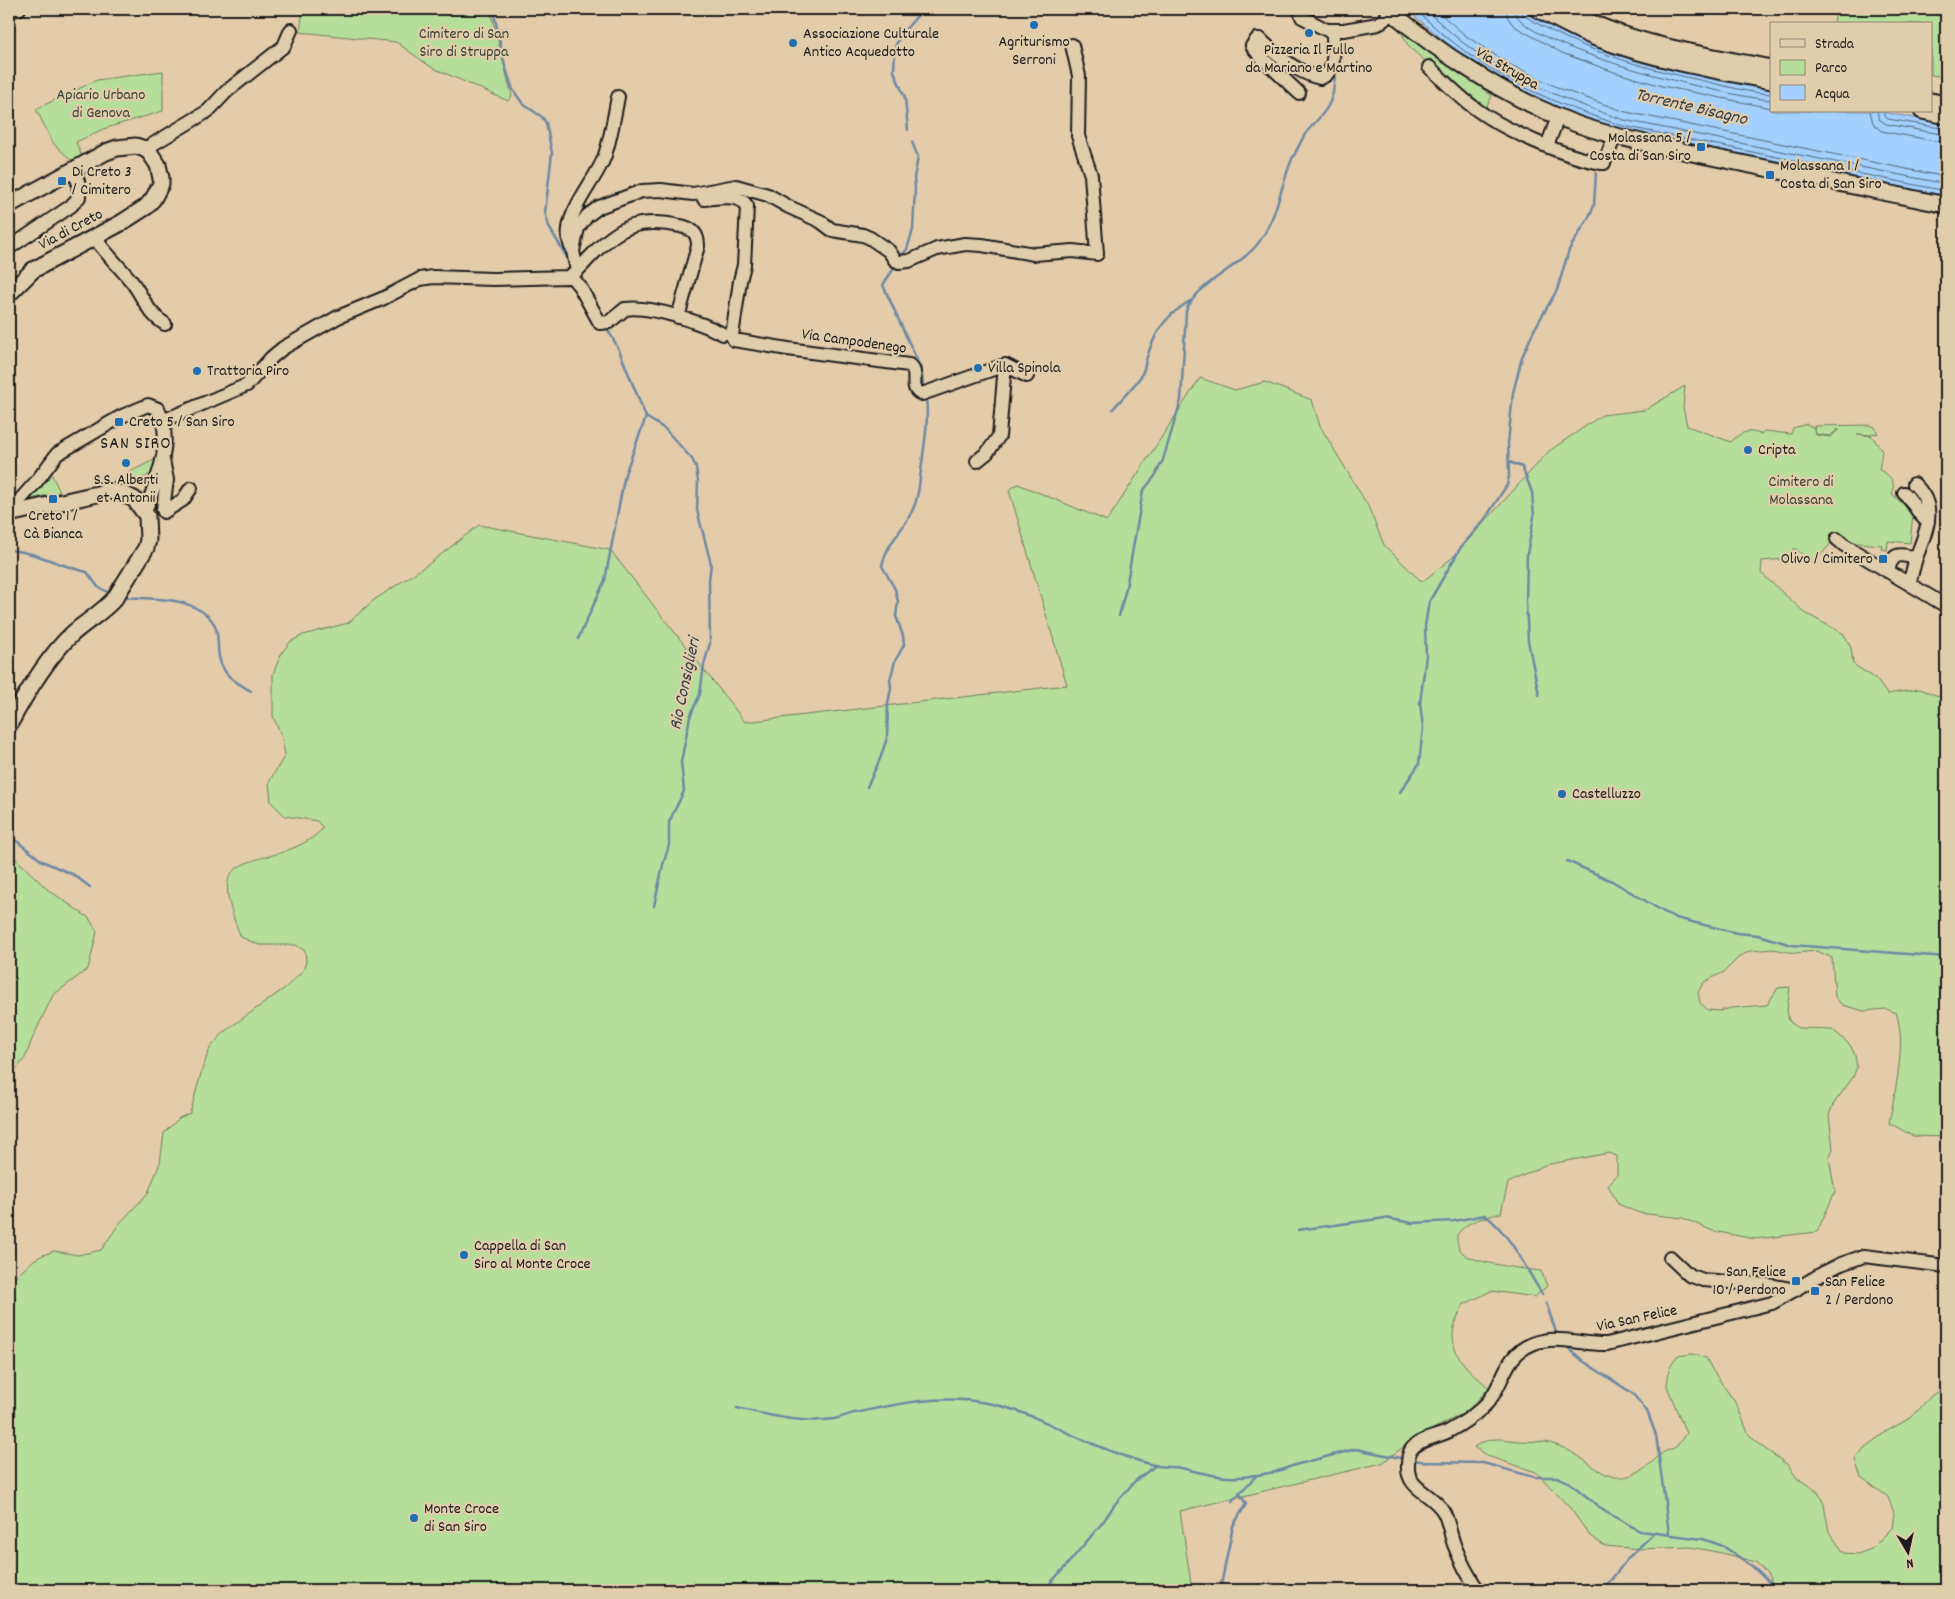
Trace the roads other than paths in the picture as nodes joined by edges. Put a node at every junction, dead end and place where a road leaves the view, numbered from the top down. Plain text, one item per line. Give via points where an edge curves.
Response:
1 (19, 9) edge
2 (1300, 9) edge
3 (1537, 9) edge
4 (1564, 9) edge
5 (9, 10) edge
6 (1391, 11) edge
7 (291, 30) dead end
8 (1333, 30) junction
9 (1072, 45) dead end
10 (1429, 66) dead end
11 (1770, 68) edge
12 (1770, 81) edge
13 (1299, 93) dead end
14 (618, 97) dead end
15 (1932, 101) edge
16 (1946, 104) edge
17 (1927, 112) edge
18 (1946, 116) edge
19 (1558, 117) junction
20 (1615, 136) junction
21 (1547, 146) junction
22 (145, 149) junction
23 (75, 175) junction
24 (9, 205) edge
25 (1946, 206) edge
26 (95, 238) junction
27 (9, 248) edge
28 (573, 251) junction
29 (576, 271) junction
30 (9, 294) edge
31 (678, 317) junction
32 (165, 324) dead end
33 (723, 334) dead end
34 (1005, 365) junction
35 (1027, 376) dead end
36 (162, 418) junction
37 (162, 458) junction
38 (977, 461) dead end
39 (1914, 484) dead end
40 (190, 488) dead end
41 (1904, 493) dead end
42 (145, 512) junction
43 (9, 513) edge
44 (1928, 522) junction
45 (1837, 539) dead end
46 (1916, 558) junction
47 (1887, 571) junction
48 (1909, 584) junction
49 (1946, 606) edge
50 (9, 725) edge
51 (1670, 1257) dead end
52 (1946, 1266) edge
53 (1796, 1290) junction
54 (1478, 1590) edge

1 - 5 street
2 - 8 street, Via Struppa via 1302,17
3 - 12 main road via 1596,38 1657,57
4 - 11 main road via 1602,27 1677,50
6 - 8 street, Via Struppa via 1378,24
6 - 19 main road, Via Struppa via 1492,84
7 - 22 street via 284,46 208,110
8 - 13 street via 1334,56 1328,73 1322,78 1287,61 1260,39 1253,42 1252,46 1260,56
9 - 28 street via 1079,76 1078,136 1091,175 1097,254 1078,251 1034,254 965,244 899,260 870,238 832,230 768,195 736,186 693,194 642,191 610,202 593,210 582,222
10 - 21 street via 1473,107
14 - 28 street via 603,159 570,223 568,239
15 - 16 main road
17 - 18 main road
19 - 20 main road, Via Struppa
19 - 21 street
20 - 21 street via 1602,163
20 - 25 main road, Via Struppa
22 - 23 main road via 136,146 117,148
22 - 26 main road, Via di Creto via 155,158 160,172 158,192 146,207
23 - 24 main road
23 - 27 street via 79,197 71,206
26 - 30 main road, Via di Creto via 33,270
26 - 32 street via 133,283 146,308
28 - 29 street
29 - 31 street via 580,287 598,322 606,323 628,308
29 - 31 street via 609,237 630,226 655,223 692,230 697,236 698,246
29 - 34 street, Via Campodenego via 581,236 591,219 606,210 651,196 690,201 723,197 741,200 746,204 748,216 732,338 909,365 915,372 915,389 925,393
29 - 36 street via 493,279 420,279 338,317 283,348 247,385 167,419
31 - 33 street
34 - 35 street
34 - 38 street via 999,436
36 - 37 street via 165,433
36 - 43 street via 153,406 141,407 57,454
37 - 40 street via 167,480 164,512 184,500
37 - 42 street
39 - 44 street via 1927,501
41 - 44 street
42 - 43 main road via 134,499 110,491
42 - 50 main road via 149,525 146,548 116,598 68,637 25,695
44 - 46 street
45 - 47 street
46 - 47 street via 1895,556
46 - 48 street
47 - 48 street
48 - 49 street
51 - 53 street via 1689,1275 1703,1280
52 - 53 street, Via San Felice via 1864,1256 1833,1268
53 - 54 street, Via San Felice via 1772,1303 1607,1344 1540,1341 1517,1352 1484,1407 1451,1431 1417,1444 1410,1451 1408,1467 1412,1483 1443,1511 1454,1546

